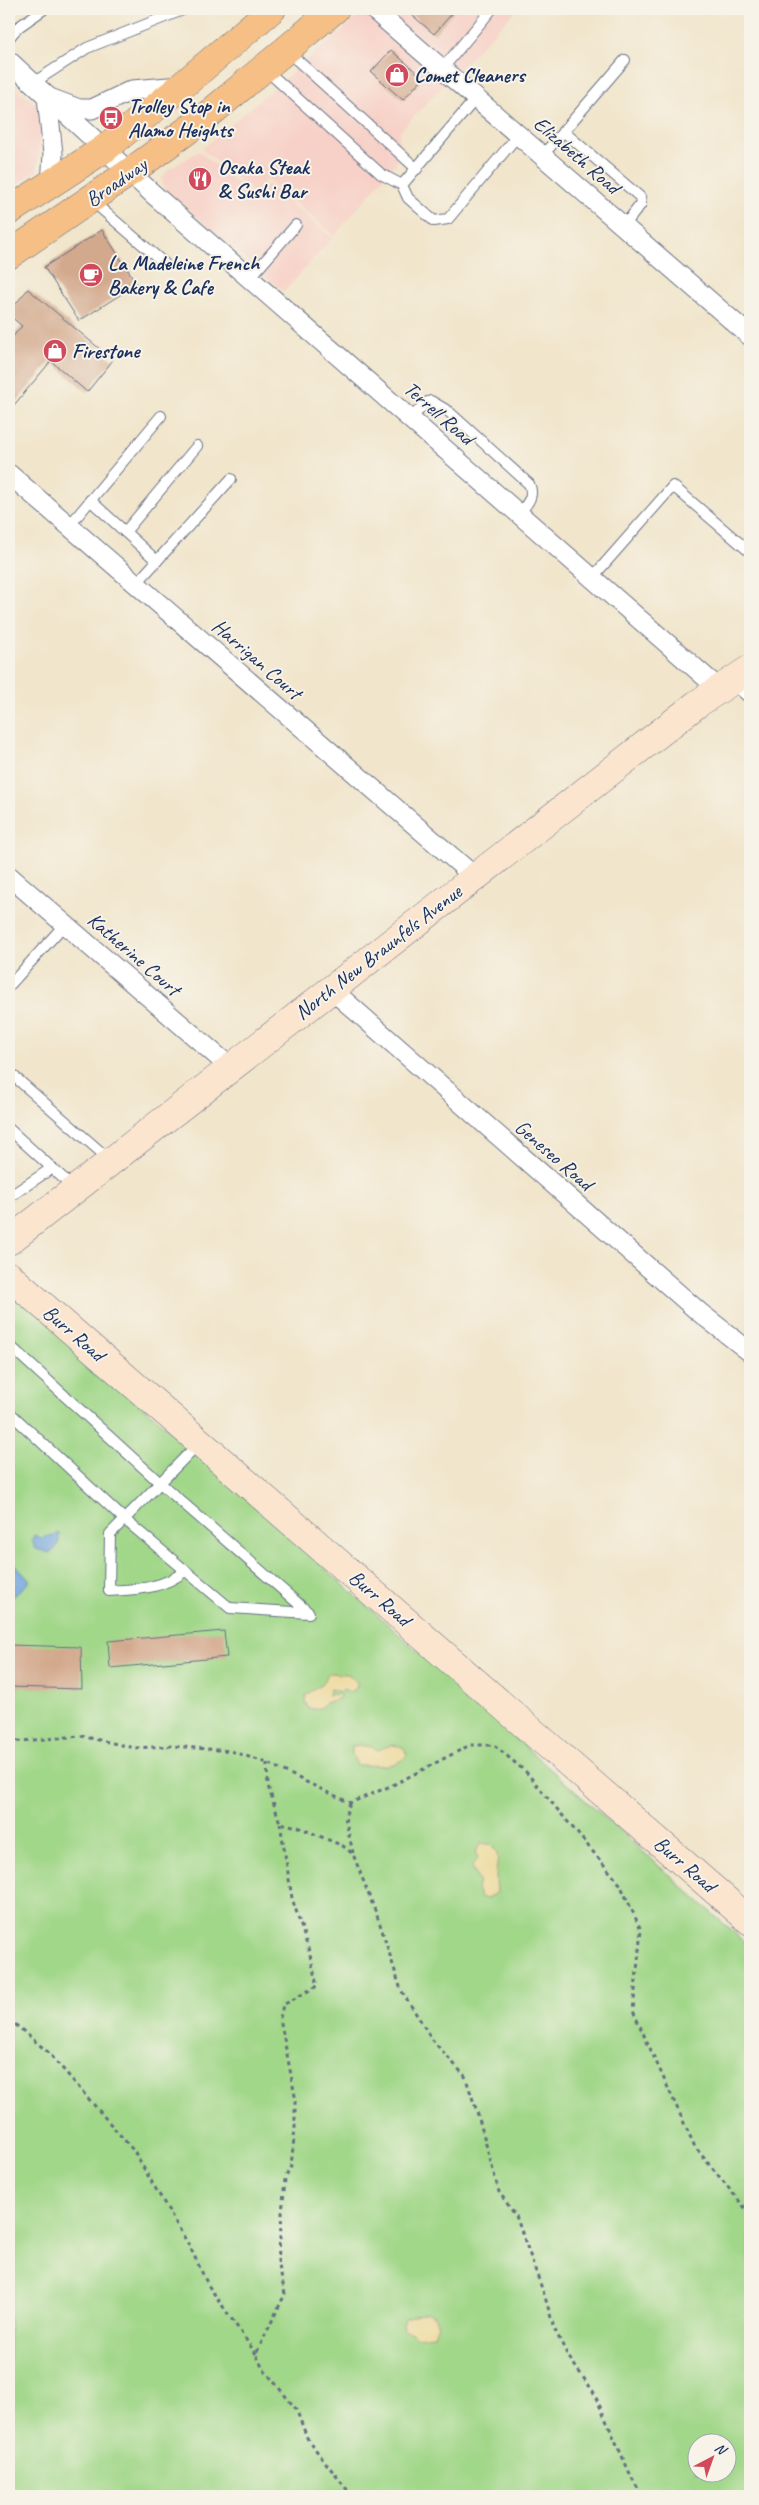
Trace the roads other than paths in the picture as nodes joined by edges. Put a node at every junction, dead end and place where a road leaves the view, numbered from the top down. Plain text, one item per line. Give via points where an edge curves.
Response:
1 (44, 9) edge
2 (185, 9) edge
3 (272, 9) edge
4 (335, 9) edge
5 (373, 9) edge
6 (492, 9) edge
7 (9, 38) edge
8 (286, 50) junction
9 (625, 60) dead end
10 (9, 62) edge
11 (264, 68) junction
12 (443, 68) junction
13 (33, 83) junction
14 (182, 86) junction
15 (46, 97) junction
16 (477, 97) junction
17 (563, 131) junction
18 (519, 134) junction
19 (104, 149) junction
20 (543, 155) junction
21 (417, 168) junction
22 (130, 172) junction
23 (52, 184) junction
24 (402, 186) junction
25 (90, 200) junction
26 (9, 211) edge
27 (296, 225) dead end
28 (624, 226) junction
29 (9, 254) edge
30 (164, 263) dead end
31 (250, 278) junction
32 (750, 336) edge
33 (161, 416) dead end
34 (411, 419) junction
35 (197, 446) dead end
36 (9, 474) edge
37 (231, 479) dead end
38 (90, 500) junction
39 (519, 514) junction
40 (69, 526) junction
41 (125, 532) junction
42 (750, 552) edge
43 (157, 561) junction
44 (592, 578) junction
45 (136, 584) junction
46 (738, 682) edge
47 (9, 876) edge
48 (475, 877) junction
49 (65, 924) junction
50 (9, 986) edge
51 (330, 989) junction
52 (230, 1067) junction
53 (9, 1072) edge
54 (9, 1129) edge
55 (111, 1161) junction
56 (52, 1168) junction
57 (75, 1189) junction
58 (9, 1194) edge
59 (9, 1241) edge
60 (9, 1276) edge
61 (9, 1345) edge
62 (750, 1352) edge
63 (9, 1412) edge
64 (200, 1442) junction
65 (159, 1482) junction
66 (124, 1519) junction
67 (185, 1571) junction
68 (750, 1921) edge

1 - 7 lane via 17,28
2 - 13 lane via 87,48
3 - 14 main road, Broadway
4 - 8 main road, Broadway
5 - 12 street, Elizabeth Road
6 - 12 lane
8 - 11 main road, Broadway
8 - 21 lane
9 - 17 lane
10 - 13 street, Terrell Road
11 - 22 main road, Broadway via 203,119
11 - 24 lane via 381,174
12 - 16 street, Elizabeth Road
13 - 15 street, Terrell Road
14 - 15 street via 132,90 92,109 79,109
14 - 19 main road, Broadway
15 - 19 street, Terrell Road
15 - 23 street via 53,154
16 - 18 street, Elizabeth Road
16 - 21 lane
17 - 20 lane
17 - 28 lane via 640,197 641,204
18 - 20 street, Elizabeth Road
18 - 24 lane via 448,219 434,220 408,198
19 - 22 street, Terrell Road
19 - 23 main road, Broadway
20 - 28 street, Elizabeth Road
21 - 24 lane
22 - 25 main road, Broadway
22 - 31 street, Terrell Road
23 - 26 main road, Broadway
25 - 29 main road, Broadway
25 - 30 lane
27 - 31 lane
28 - 32 street, Elizabeth Road
31 - 34 street, Terrell Road
33 - 38 lane
34 - 39 street, Terrell Road
34 - 39 lane via 425,402 431,401 448,411 529,484 532,490 530,499
35 - 41 lane
36 - 40 street, Harrigan Court
37 - 43 lane
38 - 40 lane
38 - 41 lane
39 - 44 street, Terrell Road
40 - 45 street, Harrigan Court
41 - 43 lane
42 - 44 lane via 673,486
43 - 45 lane
44 - 46 street, Terrell Road
45 - 48 street, Harrigan Court
46 - 48 street, North New Braunfels Avenue
47 - 49 street, Katherine Court
48 - 51 street, North New Braunfels Avenue
49 - 50 lane
49 - 52 street, Katherine Court
51 - 52 street, North New Braunfels Avenue
51 - 62 street, Geneseo Road via 698,1312
52 - 55 street, North New Braunfels Avenue
53 - 55 lane
54 - 56 lane
55 - 57 street, North New Braunfels Avenue
56 - 57 lane
56 - 58 lane
57 - 59 street, North New Braunfels Avenue
60 - 64 street, Burr Road
61 - 65 lane
63 - 66 lane
64 - 65 lane
64 - 68 street, Burr Road
65 - 66 lane
65 - 67 lane via 309,1613 230,1608
66 - 67 lane
66 - 67 lane via 110,1534 109,1591 145,1589 171,1582

